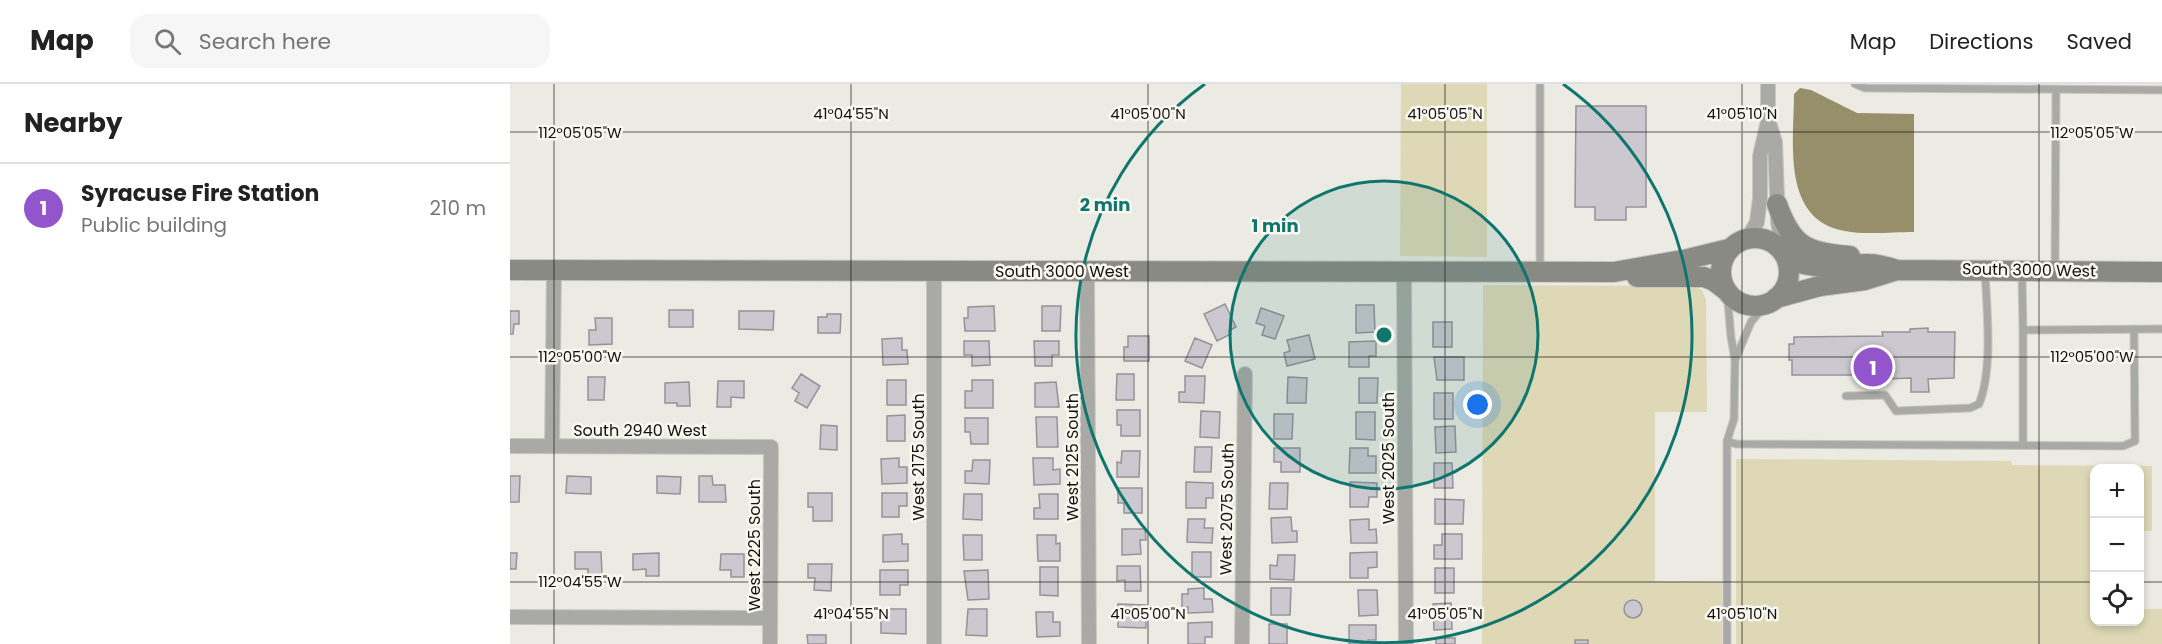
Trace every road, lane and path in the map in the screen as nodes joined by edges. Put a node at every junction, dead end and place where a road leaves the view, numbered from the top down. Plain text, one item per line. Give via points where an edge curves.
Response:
1 (1540, 84) edge
2 (1768, 84) edge
3 (1855, 84) edge
4 (2056, 89) junction
5 (2162, 90) edge
6 (1768, 121) junction
7 (1777, 204) junction
8 (1748, 238) junction
9 (1729, 249) junction
10 (1784, 254) junction
11 (1872, 264) junction
12 (510, 270) edge
13 (554, 270) junction
14 (1897, 270) junction
15 (1985, 270) junction
16 (2022, 270) junction
17 (934, 271) junction
18 (1087, 271) junction
19 (1404, 271) junction
20 (2055, 271) junction
21 (1540, 272) junction
22 (1614, 272) junction
23 (2162, 272) edge
24 (1727, 291) junction
25 (1771, 301) junction
26 (2134, 329) junction
27 (2162, 329) edge
28 (2023, 330) junction
29 (1735, 360) junction
30 (1245, 374) dead end
31 (1846, 396) dead end
32 (1727, 441) junction
33 (2023, 445) junction
34 (510, 446) edge
35 (552, 446) junction
36 (771, 447) joint
37 (510, 617) edge
38 (770, 618) junction
39 (770, 644) edge
40 (934, 644) edge
41 (1089, 644) edge
42 (1242, 644) edge
43 (1406, 644) edge
44 (1727, 644) edge

1 - 21 lane
2 - 6 street
3 - 4 lane via 1865,88
4 - 5 lane
4 - 20 lane
6 - 7 street via 1775,142
6 - 8 street via 1760,156 1757,222
7 - 10 street
7 - 11 street via 1785,228 1811,250 1853,256
8 - 9 street
8 - 10 street via 1769,241
9 - 22 street, South 3000 West
9 - 24 street via 1721,270
10 - 11 street, South 3000 West via 1797,264 1816,267
10 - 25 street via 1788,263 1787,282
11 - 14 street, South 3000 West
12 - 13 street, South 3000 West
13 - 17 street, South 3000 West
13 - 35 street
14 - 15 street, South 3000 West
14 - 25 street, South 3000 West
15 - 16 street, South 3000 West
15 - 31 lane via 1987,362 1985,389 1978,404 1970,408 1896,411 1885,395
16 - 20 street, South 3000 West
16 - 28 lane
17 - 18 street, South 3000 West
17 - 40 street, West 2175 South
18 - 19 street, South 3000 West
18 - 41 street, West 2125 South
19 - 21 street, South 3000 West
19 - 43 street, West 2025 South
20 - 23 street, South 3000 West
21 - 22 street, South 3000 West
22 - 24 street, South 3000 West via 1637,277 1704,277
24 - 25 street via 1744,304 1755,306
24 - 29 lane
25 - 29 lane via 1751,321
26 - 27 lane
26 - 28 lane
26 - 33 lane via 2135,441 2123,446
28 - 33 lane
29 - 32 lane via 1734,419
30 - 42 street, West 2075 South
32 - 33 lane
32 - 44 lane
34 - 35 street, South 2940 West
35 - 36 street, South 2940 West
36 - 38 street, West 2225 South
37 - 38 street
38 - 39 street, West 2225 South

